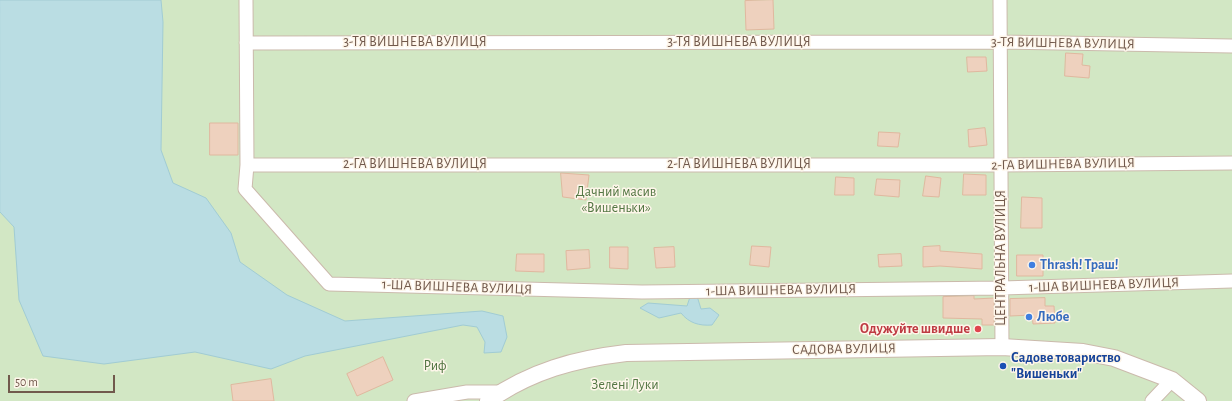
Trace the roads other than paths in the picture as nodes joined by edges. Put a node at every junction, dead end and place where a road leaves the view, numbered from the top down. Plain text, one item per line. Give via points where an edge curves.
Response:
1 (246, 0) edge
2 (1000, 0) edge
3 (246, 42) junction
4 (1001, 42) junction
5 (1232, 46) edge
6 (1232, 163) edge
7 (247, 165) junction
8 (1001, 165) junction
9 (1232, 281) edge
10 (1002, 288) junction
11 (1002, 347) junction
12 (1172, 380) junction
13 (495, 397) edge
14 (414, 401) edge
15 (1152, 401) edge
16 (1198, 401) edge

1 - 3 street
2 - 4 street, ЦЕНТРАЛЬНА ВУЛИЦЯ
3 - 4 street, 3-ТЯ ВИШНЕВА ВУЛИЦЯ
3 - 7 street
4 - 5 street, 3-ТЯ ВИШНЕВА ВУЛИЦЯ
4 - 8 street, ЦЕНТРАЛЬНА ВУЛИЦЯ
6 - 8 street, 2-ГА ВИШНЕВА ВУЛИЦЯ
7 - 8 street, 2-ГА ВИШНЕВА ВУЛИЦЯ
7 - 10 street, 1-ША ВИШНЕВА ВУЛИЦЯ via 245,189 329,284 642,292
8 - 10 street, ЦЕНТРАЛЬНА ВУЛИЦЯ
9 - 10 street, 1-ША ВИШНЕВА ВУЛИЦЯ
10 - 11 street, ЦЕНТРАЛЬНА ВУЛИЦЯ
11 - 12 street, САДОВА ВУЛИЦЯ via 1084,352 1114,358
11 - 13 street, САДОВА ВУЛИЦЯ via 626,353 590,357 563,364
12 - 15 street
12 - 16 street, САДОВА ВУЛИЦЯ
13 - 14 street via 467,392

